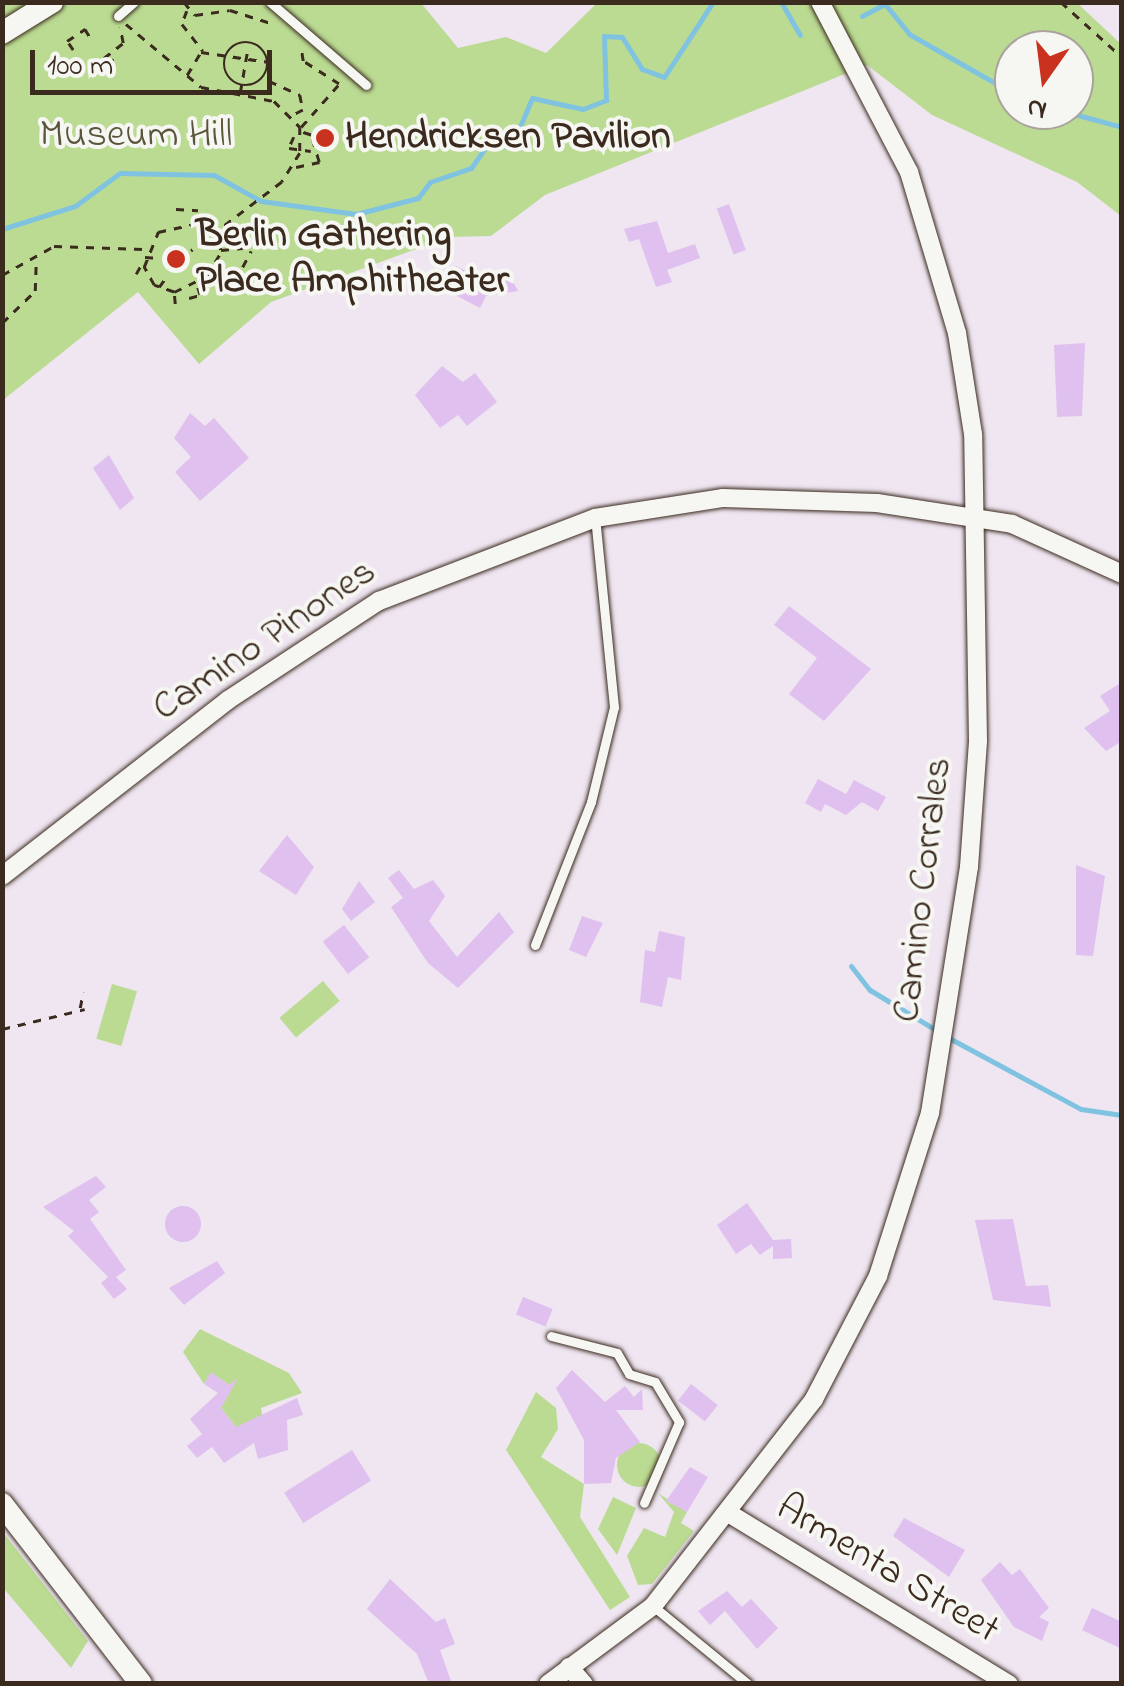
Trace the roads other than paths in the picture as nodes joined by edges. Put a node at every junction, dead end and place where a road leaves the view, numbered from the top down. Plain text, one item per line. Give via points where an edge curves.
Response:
1 (52, 2) edge
2 (134, 2) edge
3 (270, 2) edge
4 (820, 2) edge
5 (118, 16) road end
6 (2, 33) edge
7 (366, 86) dead end
8 (976, 517) junction
9 (596, 518) junction
10 (1122, 574) edge
11 (2, 876) edge
12 (536, 945) dead end
13 (551, 1336) dead end
14 (644, 1503) dead end
15 (2, 1504) edge
16 (730, 1514) junction
17 (652, 1606) junction
18 (569, 1667) junction
19 (142, 1684) edge
20 (548, 1684) edge
21 (584, 1684) edge
22 (748, 1684) edge
23 (1008, 1684) edge

1 - 6 street
2 - 5 lane
3 - 7 lane
4 - 8 street, Camino Corrales via 892,132 934,250 967,377
8 - 9 street, Camino Pinones via 805,497 723,498
8 - 10 street, Camino Pinones
8 - 16 street, Camino Corrales via 969,866 930,1113 878,1276 814,1399
9 - 11 street, Camino Pinones via 379,600 228,700
9 - 12 lane via 614,707 590,802
13 - 14 lane via 617,1353 629,1374 655,1382 678,1422
15 - 19 street
16 - 17 street, Camino Corrales
16 - 23 street, Armenta Street
17 - 18 street, Camino Corrales
17 - 22 lane
18 - 20 street, Camino Corrales
18 - 21 street

